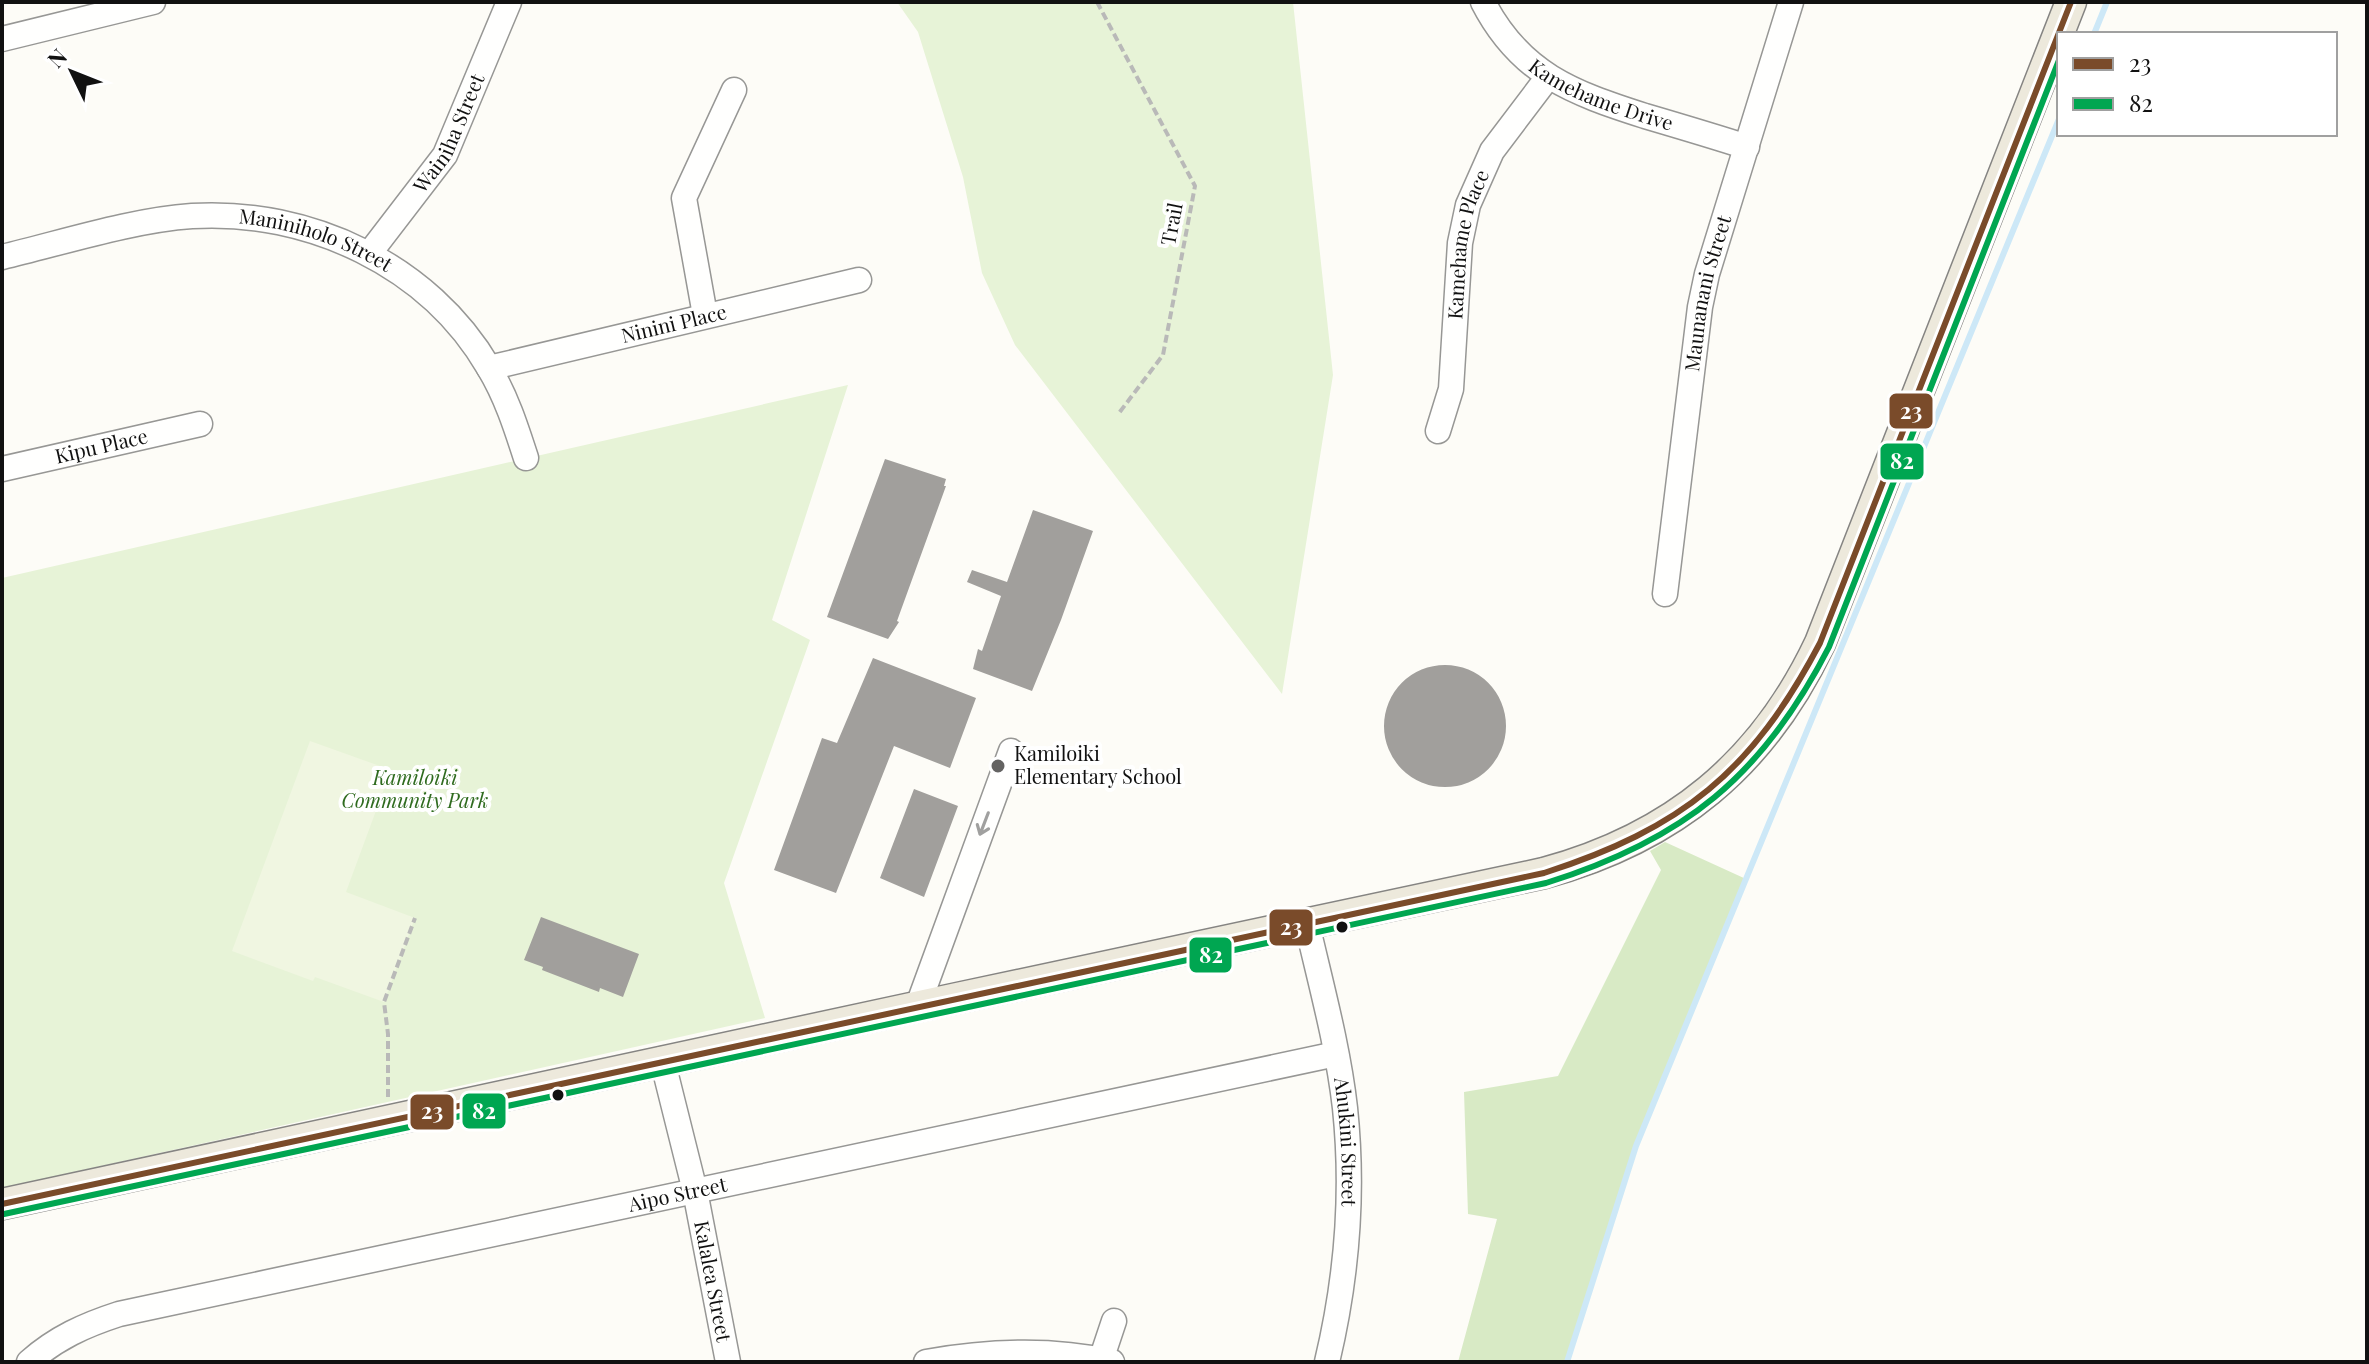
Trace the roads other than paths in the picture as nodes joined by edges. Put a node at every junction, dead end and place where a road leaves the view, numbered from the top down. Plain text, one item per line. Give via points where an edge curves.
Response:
1 (153, 2) edge
2 (509, 2) edge
3 (1483, 2) edge
4 (1791, 2) edge
5 (2071, 2) edge
6 (2059, 32) edge
7 (2057, 38) edge
8 (2, 39) edge
9 (1548, 77) junction
10 (734, 90) dead end
11 (1747, 147) junction
12 (369, 254) junction
13 (2, 257) edge
14 (859, 280) dead end
15 (705, 315) junction
16 (489, 368) junction
17 (200, 424) dead end
18 (1438, 431) dead end
19 (526, 458) dead end
20 (2, 469) edge
21 (1665, 594) dead end
22 (1011, 751) dead end
23 (1307, 924) junction
24 (917, 1008) junction
25 (1336, 1054) junction
26 (662, 1059) junction
27 (695, 1191) junction
28 (2, 1204) edge
29 (1114, 1321) dead end
30 (1107, 1361) edge
31 (29, 1362) edge
32 (728, 1362) edge
33 (926, 1362) edge
34 (1327, 1362) edge

1 - 8 street
2 - 12 street, Wainiha Street via 445,155
3 - 9 street, Kamehame Drive via 1509,43
4 - 11 street, Maunanani Street
5 - 6 main road
7 - 23 main road via 1820,643 1788,703 1739,764 1669,821 1610,852 1544,873
9 - 11 street, Kamehame Drive via 1591,99
9 - 18 street, Kamehame Place via 1492,151 1468,205 1460,243 1451,389
10 - 15 street via 684,198
11 - 21 street, Maunanani Street via 1700,307
12 - 13 street, Maniniholo Street via 297,226 216,215 162,220
12 - 16 street, Maniniholo Street via 438,305
14 - 15 street, Ninini Place
15 - 16 street, Ninini Place
16 - 19 street, Maniniholo Street
17 - 20 street, Kipu Place
22 -> 24 street
23 - 24 main road
23 - 25 street, Ahukini Street
24 - 26 main road
25 - 27 street, Aipo Street
25 - 34 street, Ahukini Street via 1348,1147 1349,1214
26 - 27 street, Kalalea Street
26 - 28 main road
27 - 31 street, Aipo Street via 119,1314 83,1326
27 - 32 street, Kalalea Street
29 - 30 street
30 - 33 street via 1028,1352

